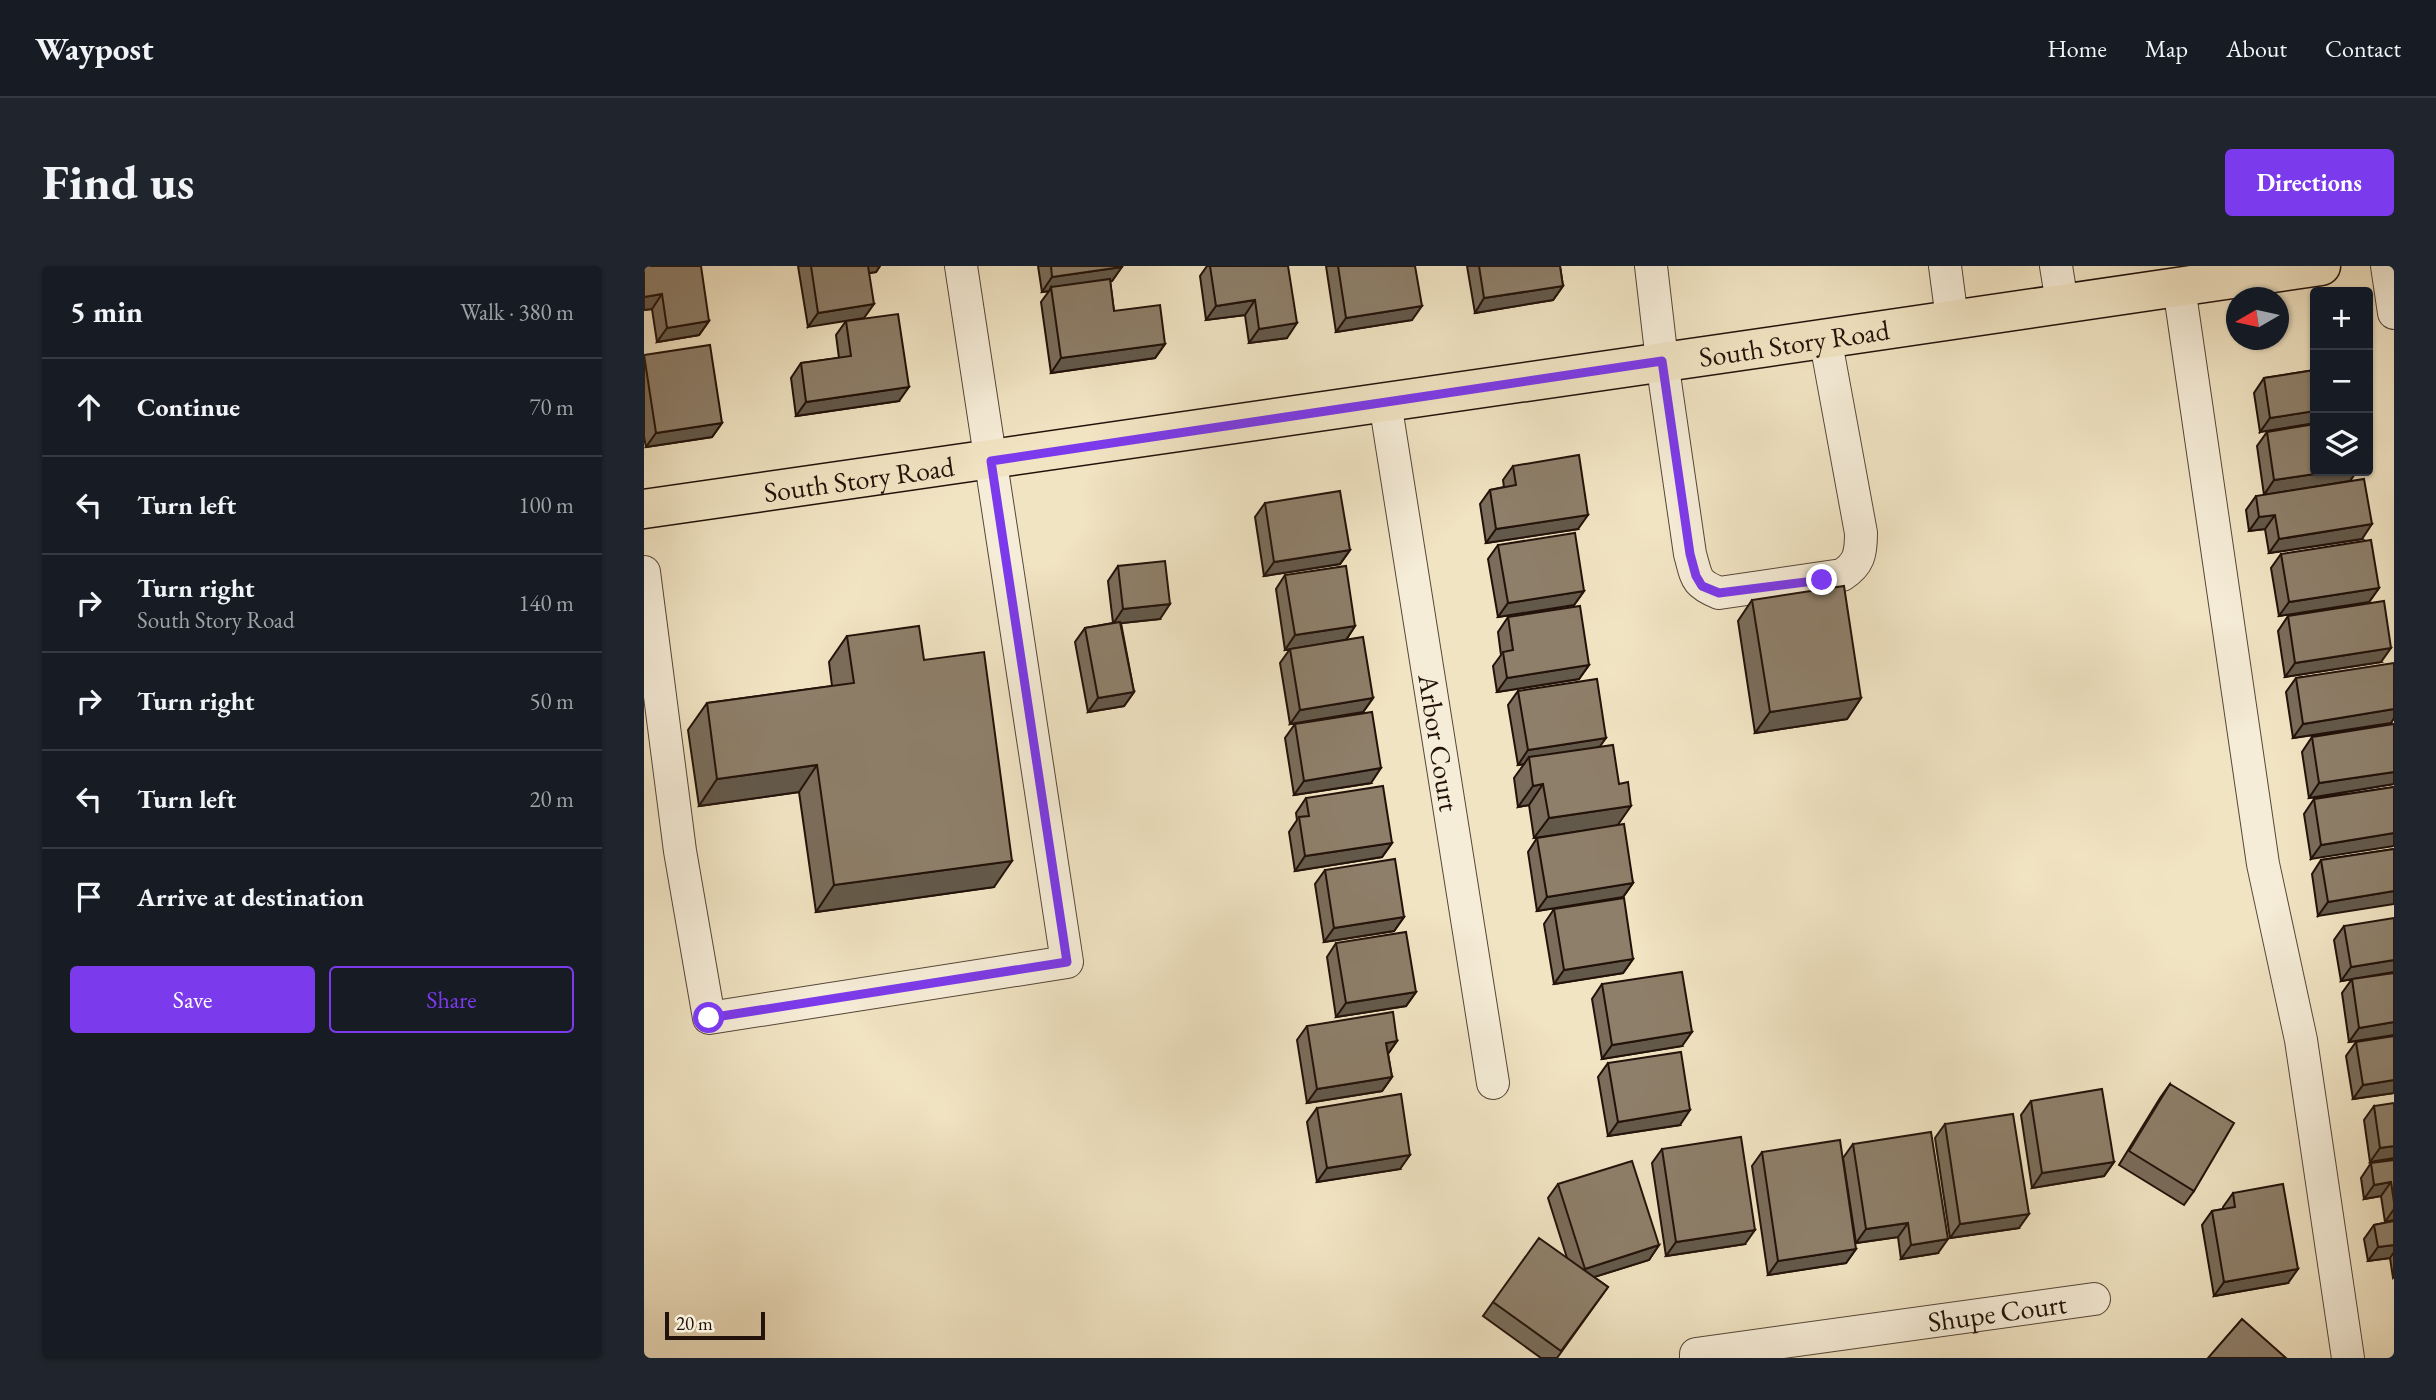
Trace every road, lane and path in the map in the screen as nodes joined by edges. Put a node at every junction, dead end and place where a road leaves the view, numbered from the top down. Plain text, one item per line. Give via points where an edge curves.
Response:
1 (961, 266) edge
2 (1651, 266) edge
3 (1945, 266) edge
4 (2056, 266) edge
5 (2321, 266) edge
6 (2386, 266) edge
7 (2179, 286) junction
8 (2062, 303) junction
9 (2394, 313) edge
10 (1952, 319) junction
11 (1825, 337) junction
12 (1662, 361) junction
13 (1385, 402) junction
14 (991, 461) junction
15 (644, 509) edge
16 (644, 572) edge
17 (1493, 1083) dead end
18 (2094, 1299) dead end
19 (1696, 1358) edge
20 (2348, 1358) edge

1 - 14 street
2 - 12 street
3 - 10 street
4 - 8 street
5 - 7 main road, South Story Road
6 - 9 street
7 - 8 main road, South Story Road
7 - 20 street via 2263,864 2301,1040
8 - 10 main road, South Story Road
10 - 11 main road, South Story Road
11 - 12 main road, South Story Road
11 - 12 street via 1861,554 1854,567 1842,575 1822,580 1719,593 1702,586 1690,554
12 - 13 main road, South Story Road
13 - 14 main road, South Story Road
13 - 17 street, Arbor Court
14 - 15 main road, South Story Road
14 - 16 street via 1067,962 709,1018 680,851
18 - 19 street, Shupe Court via 1696,1354

